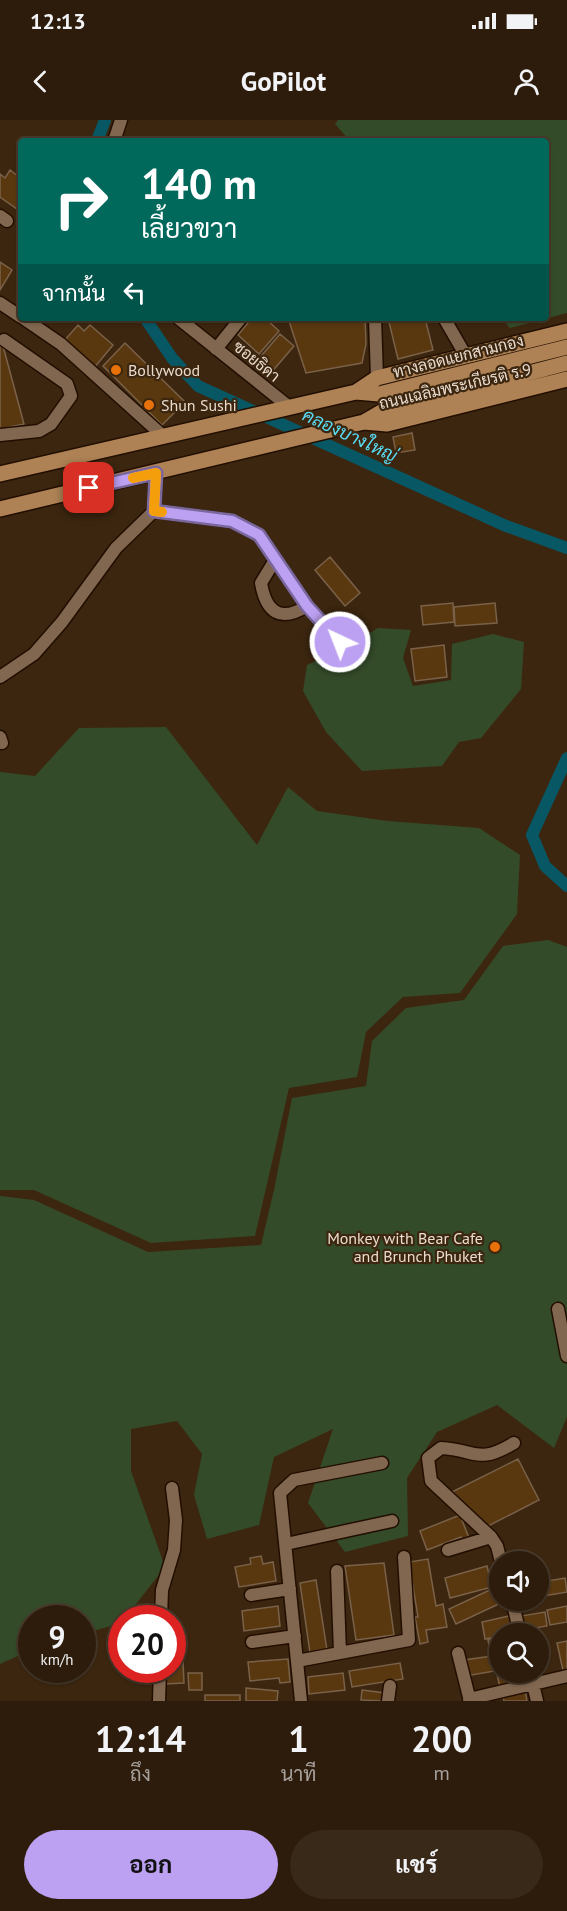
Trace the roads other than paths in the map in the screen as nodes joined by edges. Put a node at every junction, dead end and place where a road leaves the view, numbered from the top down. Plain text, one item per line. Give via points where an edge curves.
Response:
1 (121, 120) edge
2 (115, 138) edge
3 (0, 303) edge
4 (18, 314) edge
5 (28, 321) edge
6 (182, 321) edge
7 (239, 321) edge
8 (375, 321) edge
9 (446, 321) edge
10 (567, 331) edge
11 (4, 340) dead end
12 (567, 347) edge
13 (216, 349) junction
14 (466, 356) junction
15 (567, 363) edge
16 (377, 378) junction
17 (567, 379) edge
18 (356, 392) junction
19 (288, 406) junction
20 (364, 422) junction
21 (0, 435) edge
22 (162, 435) junction
23 (156, 473) junction
24 (0, 474) edge
25 (0, 509) edge
26 (154, 511) junction
27 (275, 560) junction
28 (307, 606) junction
29 (340, 642) dead end
30 (0, 677) edge
31 (558, 1309) dead end
32 (567, 1356) edge
33 (514, 1443) dead end
34 (382, 1463) dead end
35 (172, 1488) dead end
36 (392, 1521) dead end
37 (491, 1537) junction
38 (286, 1544) junction
39 (448, 1550) dead end
40 (498, 1551) edge
41 (404, 1557) dead end
42 (336, 1571) dead end
43 (290, 1589) junction
44 (251, 1595) dead end
45 (161, 1605) edge
46 (295, 1636) junction
47 (252, 1642) dead end
48 (340, 1653) junction
49 (458, 1653) dead end
50 (297, 1661) junction
51 (567, 1676) edge
52 (549, 1677) edge
53 (160, 1683) edge
54 (518, 1683) edge
55 (533, 1683) edge
56 (390, 1686) dead end
57 (470, 1700) edge
58 (159, 1701) edge
59 (301, 1701) edge
60 (388, 1701) edge
61 (537, 1701) edge

1 - 2 street
3 - 4 street
5 - 22 street via 61,344
6 - 13 street, ซอยธิดา
7 - 13 street
8 - 16 street
9 - 14 street
10 - 14 main road, ถนนเฉลิมพระเกียรติ ร.9
11 - 21 street via 67,384 71,396 51,424 39,431
12 - 18 main road, ทางลอดแยกสามกอง via 379,394
13 - 19 street, ซอยธิดา
14 - 16 main road, ถนนเฉลิมพระเกียรติ ร.9
15 - 20 main road, ทางลอดแยกสามกอง via 383,411
16 - 18 main road, ถนนเฉลิมพระเกียรติ ร.9
17 - 20 main road, ถนนเฉลิมพระเกียรติ ร.9 via 387,424
18 - 19 main road, ถนนเฉลิมพระเกียรติ ร.9
19 - 22 main road, ถนนเฉลิมพระเกียรติ ร.9
20 - 23 main road, ถนนเฉลิมพระเกียรติ ร.9
22 - 24 main road, ถนนเฉลิมพระเกียรติ ร.9
23 - 25 main road, ถนนเฉลิมพระเกียรติ ร.9
23 - 26 street
26 - 27 street via 232,521 259,535
26 - 30 street via 116,548 34,654
27 - 28 street
27 - 28 street via 261,584 264,601 284,614
28 - 29 street
31 - 32 street
33 - 37 street via 481,1457 441,1448 428,1458 431,1481
34 - 38 street via 294,1480 280,1493
35 - 45 street via 176,1520
36 - 38 street
37 - 39 street
37 - 40 street
38 - 43 street
41 - 48 street via 409,1640
42 - 48 street
43 - 44 street
43 - 46 street
46 - 47 street
46 - 50 street
48 - 50 street
49 - 57 street
50 - 59 street
51 - 52 street
53 - 58 street
54 - 57 street
55 - 61 street
56 - 60 street

